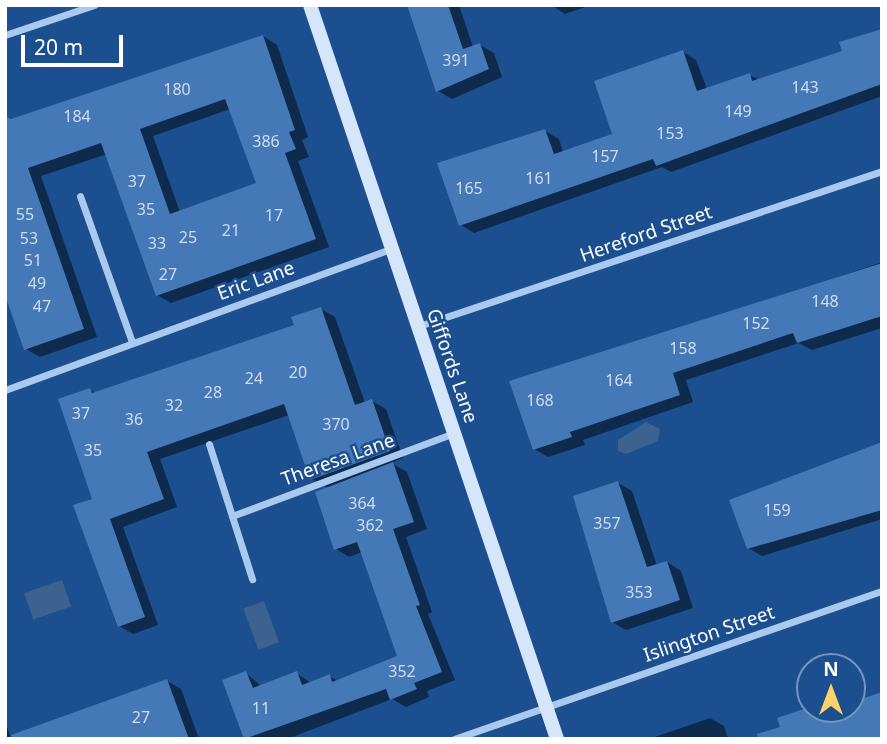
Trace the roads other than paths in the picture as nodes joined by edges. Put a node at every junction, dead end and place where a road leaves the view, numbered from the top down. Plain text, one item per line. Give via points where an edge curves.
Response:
1 (94, 5) edge
2 (310, 5) edge
3 (5, 35) edge
4 (882, 171) edge
5 (80, 196) dead end
6 (391, 249) junction
7 (419, 327) junction
8 (132, 342) junction
9 (5, 390) edge
10 (455, 433) junction
11 (209, 444) dead end
12 (232, 516) junction
13 (252, 579) dead end
14 (882, 591) edge
15 (546, 706) junction
16 (454, 739) edge
17 (557, 739) edge

1 - 3 street
2 - 6 street, Giffords Lane
4 - 7 street, Hereford Street
5 - 8 street
6 - 7 street, Giffords Lane
6 - 8 street, Eric Lane
7 - 10 street, Giffords Lane
8 - 9 street, Eric Lane
10 - 12 street, Theresa Lane
10 - 15 street, Giffords Lane
11 - 12 street
12 - 13 street
14 - 15 street, Islington Street
15 - 16 street, Islington Street
15 - 17 street, Giffords Lane

